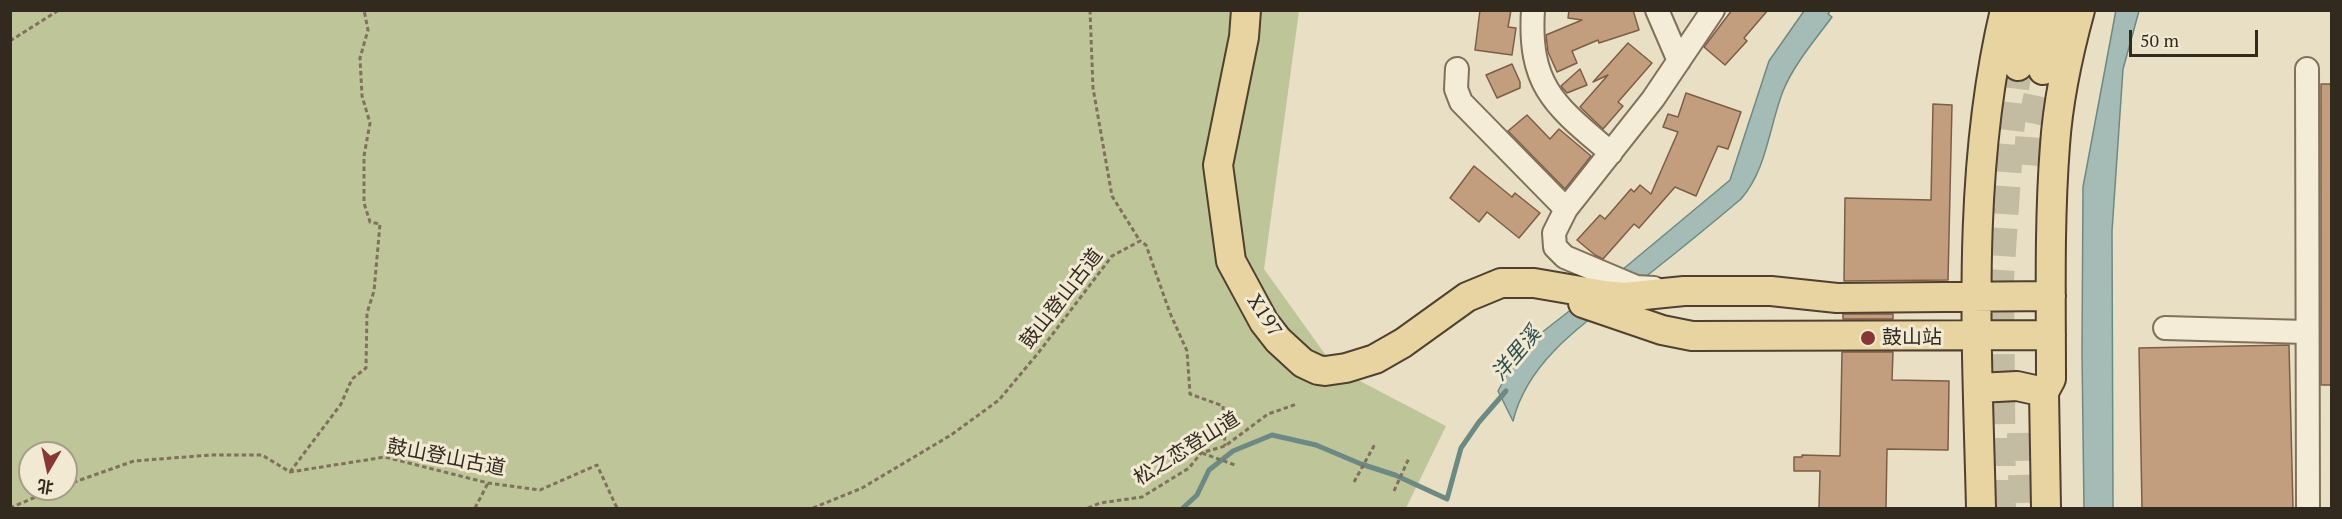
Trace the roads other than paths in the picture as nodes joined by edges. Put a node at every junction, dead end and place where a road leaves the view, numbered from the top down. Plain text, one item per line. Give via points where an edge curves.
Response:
1 (1246, 10) edge
2 (1533, 10) edge
3 (1658, 10) edge
4 (1713, 10) edge
5 (2005, 10) edge
6 (2030, 10) edge
7 (2056, 10) edge
8 (2080, 10) edge
9 (1678, 61) junction
10 (1457, 69) dead end
11 (2307, 69) dead end
12 (1611, 153) junction
13 (1566, 209) junction
14 (2051, 296) junction
15 (1978, 297) junction
16 (1622, 298) junction
17 (2165, 328) dead end
18 (2306, 333) junction
19 (1977, 335) junction
20 (2051, 335) junction
21 (1978, 388) junction
22 (2044, 392) junction
23 (1981, 508) edge
24 (2046, 508) edge
25 (2308, 508) edge

1 - 16 main road, X197 / X197 via 1218,165 1231,261 1264,322 1303,363 1325,371 1354,366 1388,352 1479,290 1501,283 1534,283 1570,294
2 - 12 street via 1536,63 1548,91 1562,111
3 - 9 street
4 - 9 street
5 - 15 main road via 1985,118
6 - 7 main road via 2030,68
8 - 14 main road via 2055,142
9 - 12 street
10 - 13 street via 1456,89 1461,102
11 - 18 street
12 - 13 street
13 - 16 street via 1554,233 1555,247 1565,257 1598,272
14 - 15 main road
14 - 20 main road
15 - 16 main road via 1837,298 1771,291 1684,291
15 - 19 main road
16 - 19 main road via 1662,330 1692,336
17 - 18 street
18 - 25 street
19 - 20 main road
19 - 21 main road
20 - 22 main road via 2051,379
21 - 22 main road via 2017,386
21 - 23 main road
22 - 24 main road

